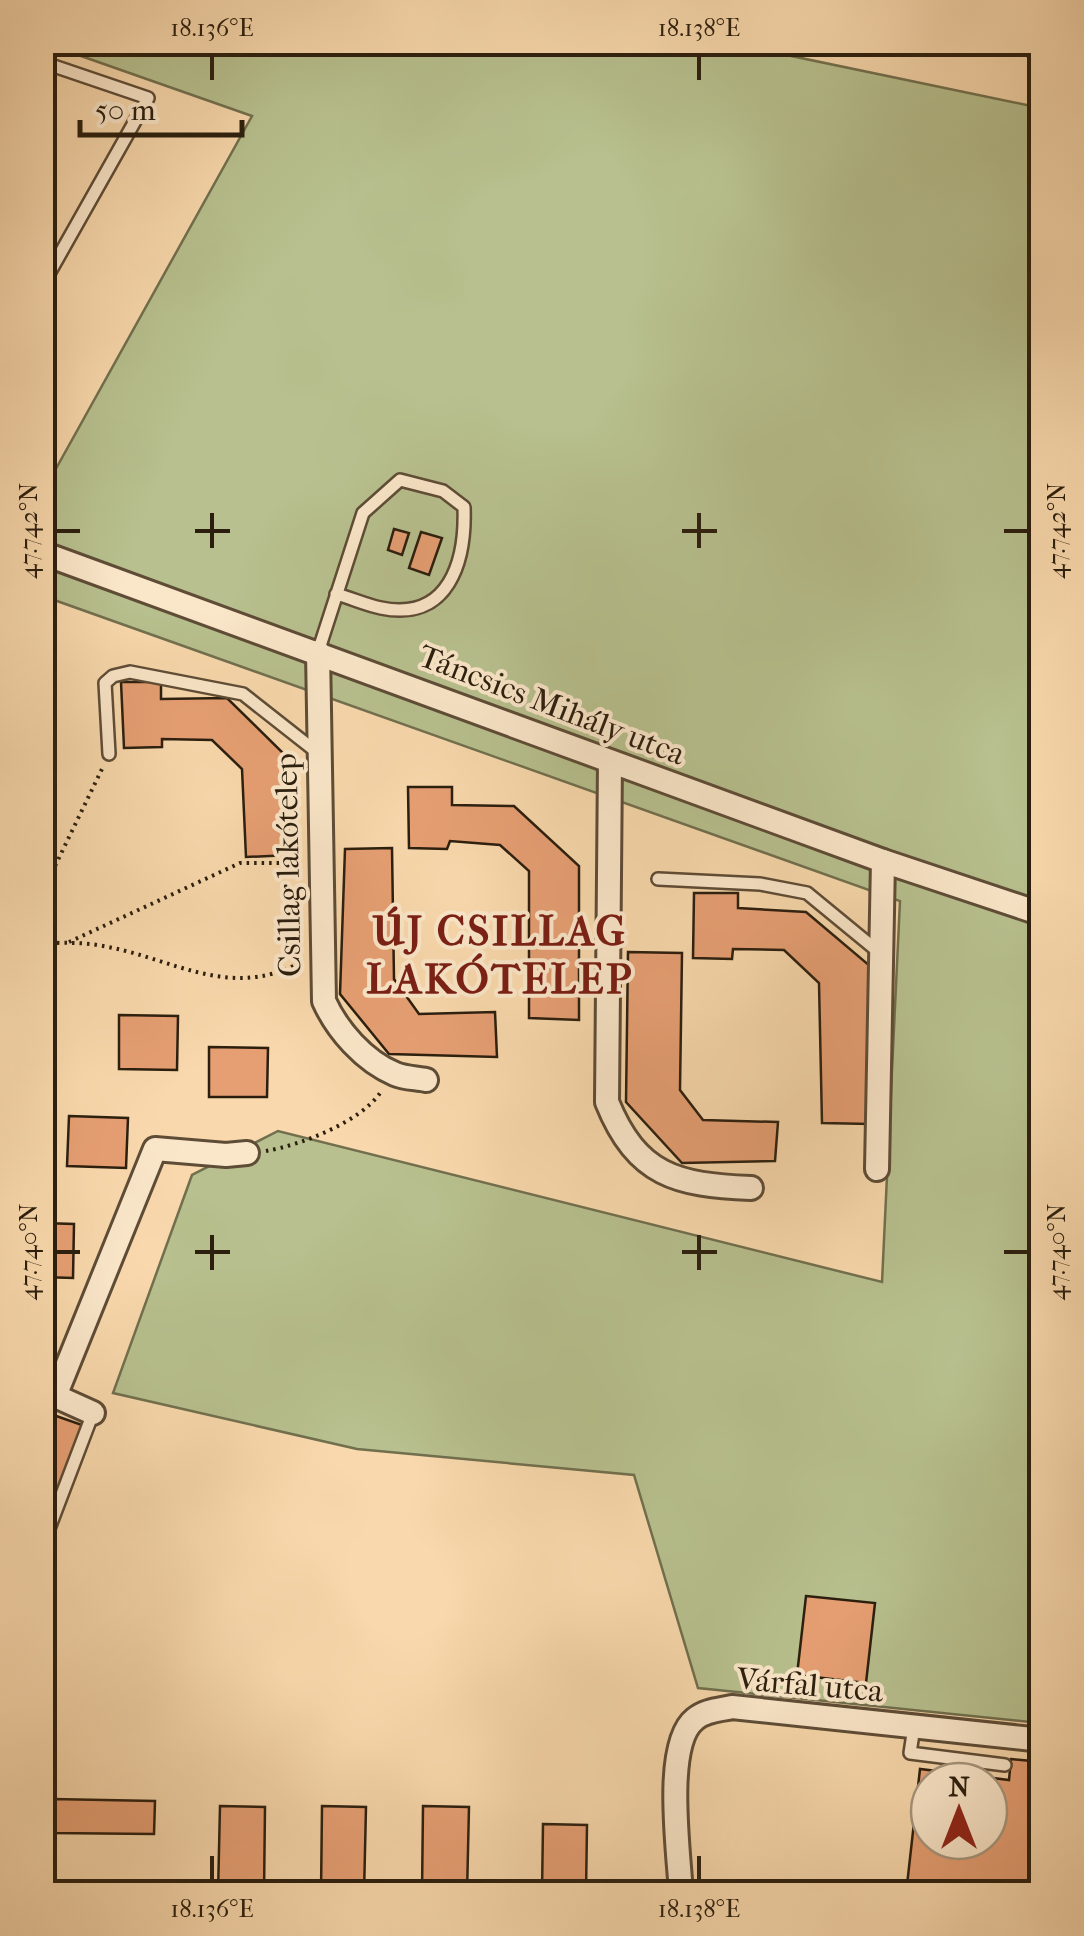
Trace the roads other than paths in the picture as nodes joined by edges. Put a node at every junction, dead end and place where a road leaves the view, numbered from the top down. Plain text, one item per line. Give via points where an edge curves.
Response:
1 (1010, 42) edge
2 (1042, 55) edge
3 (42, 62) edge
4 (47, 268) edge
5 (42, 286) edge
6 (42, 553) edge
7 (336, 594) junction
8 (318, 652) junction
9 (318, 753) junction
10 (109, 754) road end
11 (610, 762) junction
12 (883, 861) junction
13 (658, 879) dead end
14 (1042, 914) edge
15 (880, 952) junction
16 (426, 1080) dead end
17 (247, 1153) road end
18 (876, 1170) dead end
19 (751, 1188) dead end
20 (49, 1393) edge
21 (93, 1413) joint
22 (42, 1547) edge
23 (914, 1726) junction
24 (1042, 1740) edge
25 (973, 1761) edge
26 (681, 1894) edge

1 - 2 lane
3 - 4 lane via 148,98
4 - 5 lane
6 - 8 street, Táncsics Mihály utca
7 - 7 lane via 363,513 400,480 443,491 464,507 458,568 432,602 383,609
7 - 8 lane
8 - 9 street, Csillag lakótelep
8 - 11 street, Táncsics Mihály utca
9 - 10 lane via 243,694 130,672 104,683
9 - 16 street, Csillag lakótelep via 324,1001 357,1048 395,1074
11 - 12 street, Táncsics Mihály utca
11 - 19 street via 607,1102 629,1146 664,1174 703,1186
12 - 14 street, Táncsics Mihály utca
12 - 15 street
13 - 15 lane via 760,884 807,894
15 - 18 street
17 - 20 street via 155,1149
20 - 21 street
21 - 22 lane
23 - 24 street, Várfal utca
23 - 25 lane via 910,1753
23 - 26 street, Várfal utca via 732,1708 695,1719 675,1758

